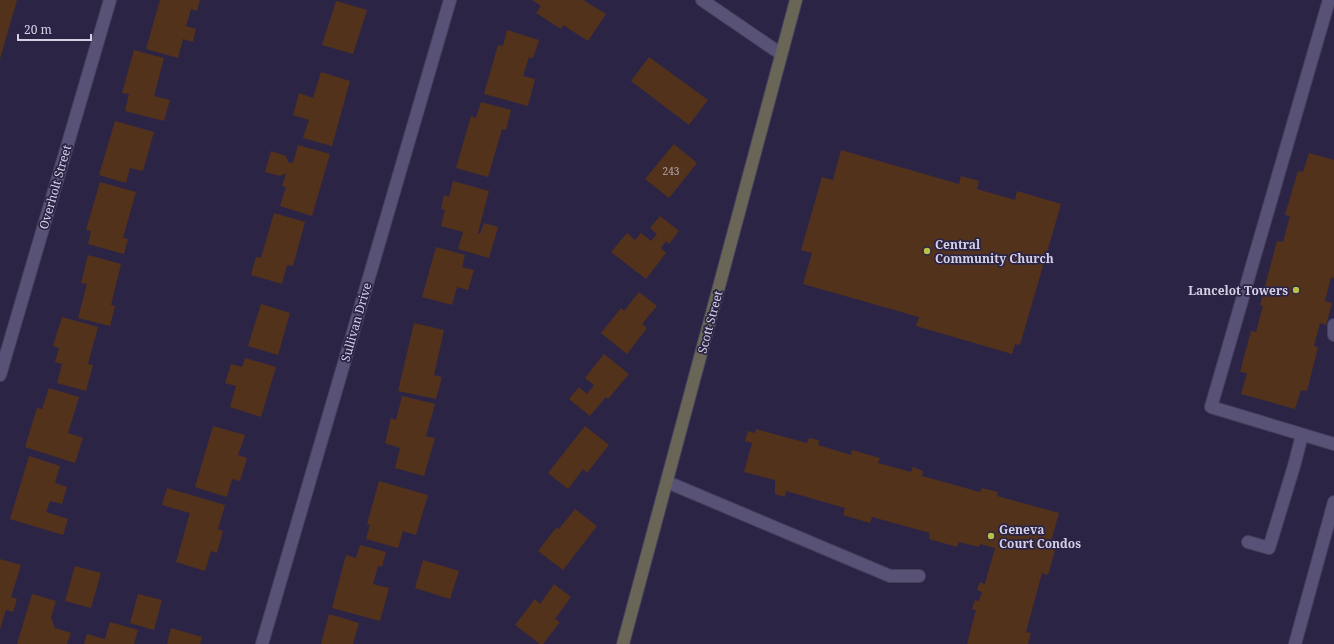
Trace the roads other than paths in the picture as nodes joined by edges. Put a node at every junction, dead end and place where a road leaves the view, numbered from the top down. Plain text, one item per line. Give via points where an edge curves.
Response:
1 (110, 0) edge
2 (450, 0) edge
3 (702, 0) edge
4 (796, 0) edge
5 (1330, 0) edge
6 (781, 54) junction
7 (1334, 325) edge
8 (1334, 335) edge
9 (0, 375) edge
10 (1302, 435) junction
11 (1334, 444) edge
12 (667, 482) junction
13 (1334, 502) edge
14 (1248, 542) dead end
15 (919, 576) dead end
16 (262, 644) edge
17 (623, 644) edge
18 (1295, 644) edge

1 - 9 street, Overholt Street
2 - 16 street, Sullivan Drive
3 - 6 street
4 - 6 main road, Scott Street
5 - 10 street via 1211,407
6 - 12 main road, Scott Street
7 - 8 street
10 - 11 street
10 - 14 street via 1269,548
12 - 15 street via 890,576
12 - 17 main road, Scott Street
13 - 18 street

